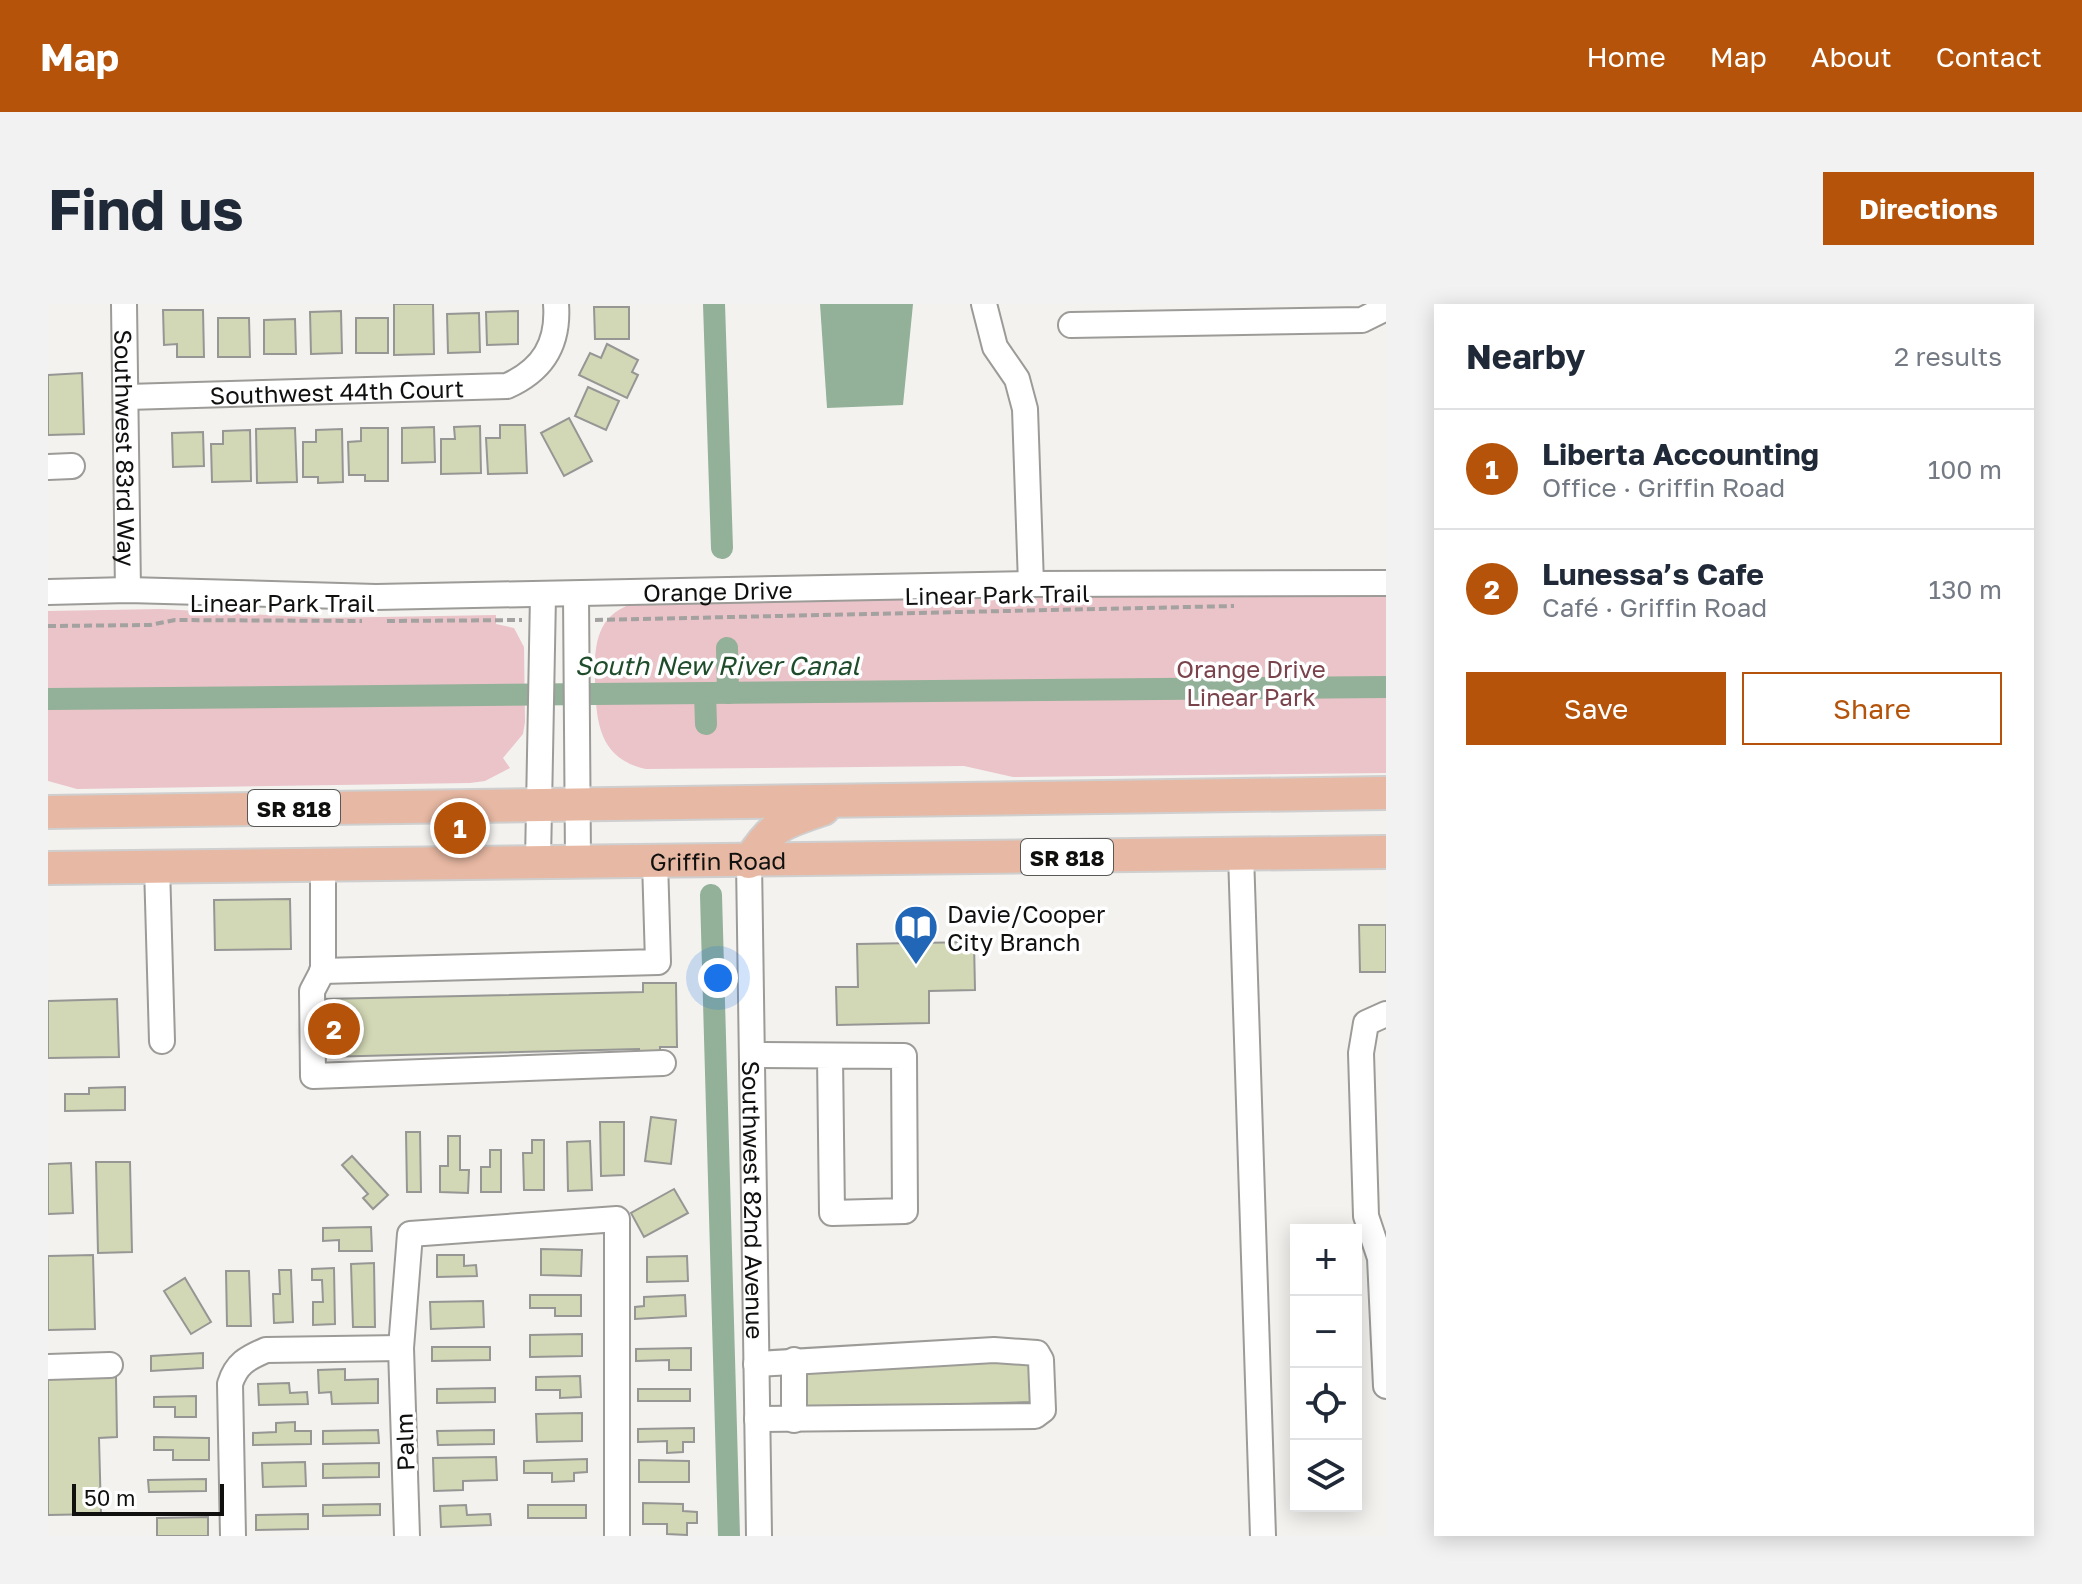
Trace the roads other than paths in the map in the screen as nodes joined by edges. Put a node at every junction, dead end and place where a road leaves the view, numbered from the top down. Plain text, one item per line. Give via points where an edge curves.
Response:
1 (124, 304) edge
2 (556, 304) edge
3 (984, 304) edge
4 (1386, 308) edge
5 (1071, 325) dead end
6 (127, 397) junction
7 (1386, 583) edge
8 (1031, 584) junction
9 (128, 590) junction
10 (48, 592) edge
11 (543, 595) junction
12 (576, 595) junction
13 (1386, 793) edge
14 (849, 800) junction
15 (540, 805) junction
16 (579, 805) junction
17 (48, 812) edge
18 (1386, 852) edge
19 (1241, 854) junction
20 (578, 860) junction
21 (538, 861) junction
22 (655, 861) junction
23 (749, 862) junction
24 (323, 863) junction
25 (157, 866) junction
26 (48, 868) edge
27 (322, 971) junction
28 (1386, 1014) edge
29 (162, 1041) dead end
30 (752, 1055) junction
31 (830, 1057) junction
32 (663, 1063) dead end
33 (401, 1348) junction
34 (794, 1360) junction
35 (756, 1364) junction
36 (110, 1365) dead end
37 (48, 1367) edge
38 (1386, 1386) edge
39 (757, 1419) junction
40 (794, 1420) junction
41 (233, 1536) edge
42 (407, 1536) edge
43 (617, 1536) edge
44 (759, 1536) edge
45 (1263, 1536) edge

1 - 6 street, Southwest 83rd Way
2 - 6 street, Southwest 44th Court via 556,333 540,364 526,377 487,389
3 - 8 street via 995,347 1017,379 1025,409
4 - 5 street via 1362,320
6 - 9 street, Southwest 83rd Way
7 - 8 street, Orange Drive
8 - 12 street, Orange Drive
9 - 10 street, Orange Drive
9 - 11 street, Orange Drive via 376,597
11 - 12 street, Orange Drive
11 - 15 street
12 - 16 street
13 - 14 main road, SR 818
14 - 16 main road, SR 818
14 - 23 main road via 784,822 767,834
15 - 16 main road, SR 818
15 - 17 main road, SR 818
15 - 21 street
16 - 20 street
18 - 19 main road, Griffin Road / SR 818
19 - 23 main road, Griffin Road / SR 818
19 - 45 street
20 - 21 main road, Griffin Road / SR 818
20 - 22 main road, Griffin Road / SR 818
21 - 24 main road, Griffin Road / SR 818
22 - 23 main road, Griffin Road / SR 818
22 - 27 street via 658,962
23 - 30 street, Southwest 82nd Avenue
24 - 25 main road, Griffin Road / SR 818
24 - 27 street
25 - 26 main road, Griffin Road / SR 818
25 - 29 street
27 - 32 street via 312,991 313,1076
28 - 38 street via 1366,1023 1361,1053 1366,1216 1380,1258
30 - 31 street
30 - 35 street, Southwest 82nd Avenue
31 - 31 street via 904,1056 905,1211 832,1213
33 - 41 street via 266,1350 234,1369
33 - 42 street, Palm
33 - 43 street, Palm via 410,1234 617,1219
34 - 35 street
34 - 40 street
34 - 40 street via 994,1350 1037,1353 1043,1410 1035,1416
35 - 39 street, Southwest 82nd Avenue
36 - 37 street
39 - 40 street
39 - 44 street, Southwest 82nd Avenue

